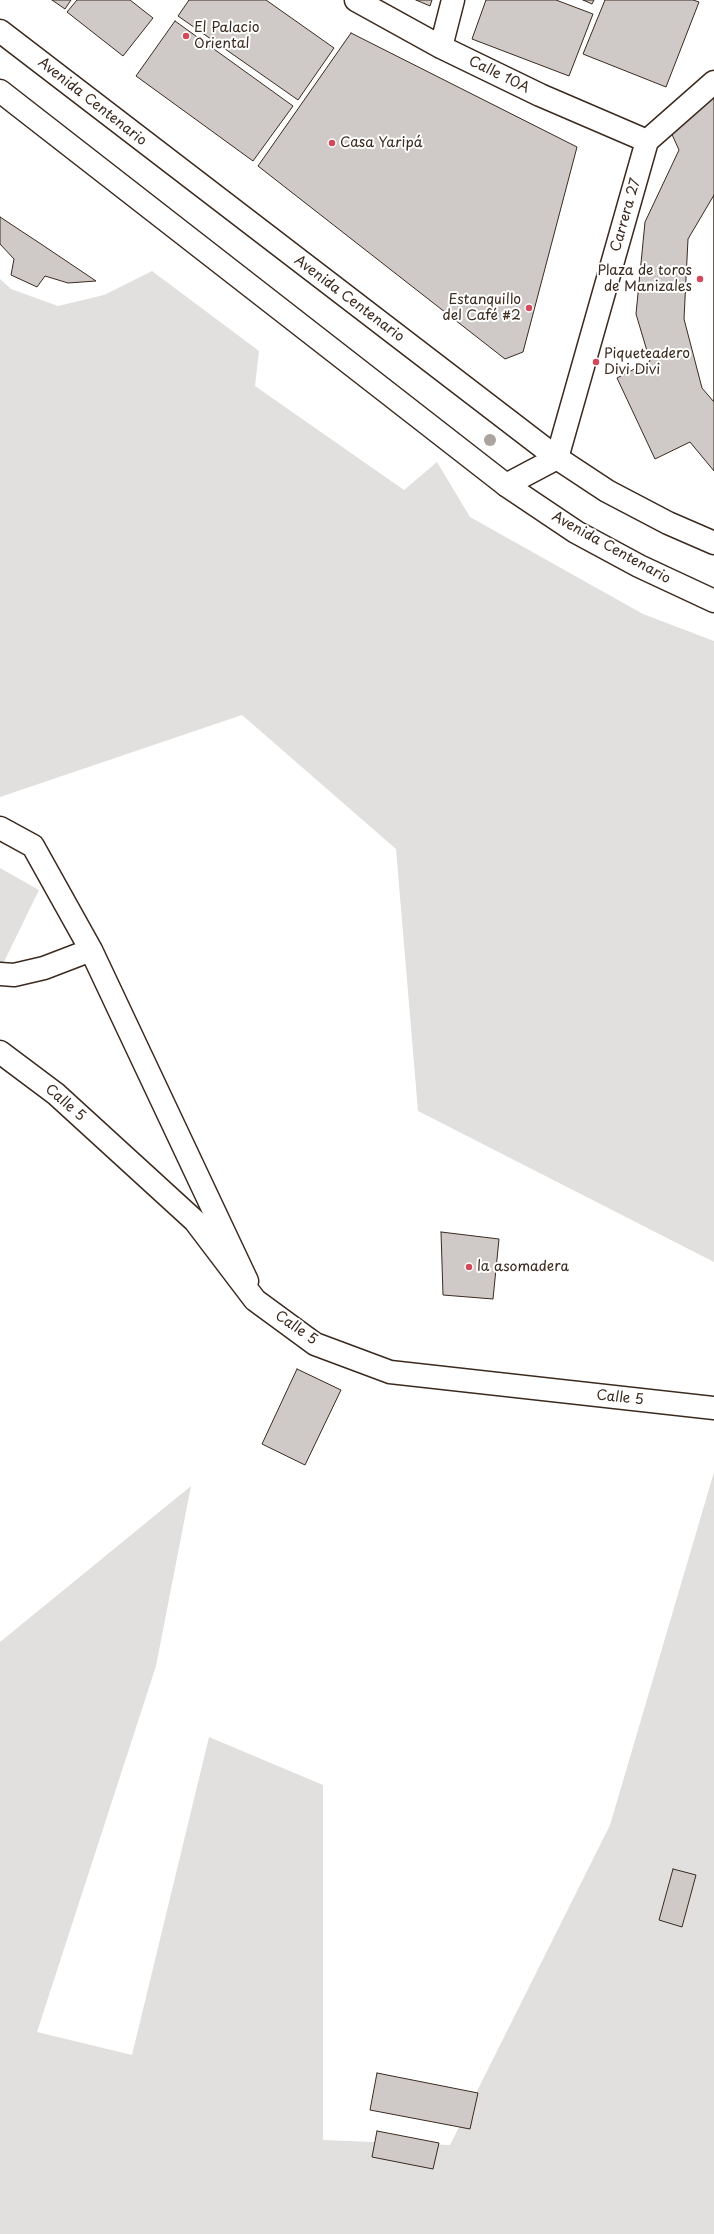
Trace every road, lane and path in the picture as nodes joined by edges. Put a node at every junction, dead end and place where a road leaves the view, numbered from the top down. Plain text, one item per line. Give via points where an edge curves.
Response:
1 (356, 0) edge
2 (453, 0) edge
3 (0, 31) edge
4 (441, 47) junction
5 (714, 82) edge
6 (0, 91) edge
7 (647, 141) junction
8 (557, 458) junction
9 (506, 485) junction
10 (714, 543) edge
11 (714, 601) edge
12 (0, 828) edge
13 (91, 950) junction
14 (0, 974) edge
15 (0, 1052) edge
16 (255, 1300) junction
17 (714, 1408) edge

1 - 4 street, Calle 10A
2 - 4 street
3 - 8 street, Avenida Centenario
4 - 7 street, Calle 10A via 540,95
5 - 7 street
6 - 9 street, Avenida Centenario
7 - 8 street, Carrera 27
8 - 9 street
8 - 10 street, Avenida Centenario via 607,491 668,523
9 - 11 street, Avenida Centenario via 576,532 639,566
12 - 13 street via 33,846
13 - 14 street via 44,968 14,975
13 - 16 street
15 - 16 street, Calle 5 via 56,1094 195,1221
16 - 17 street, Calle 5 via 316,1344 390,1372

